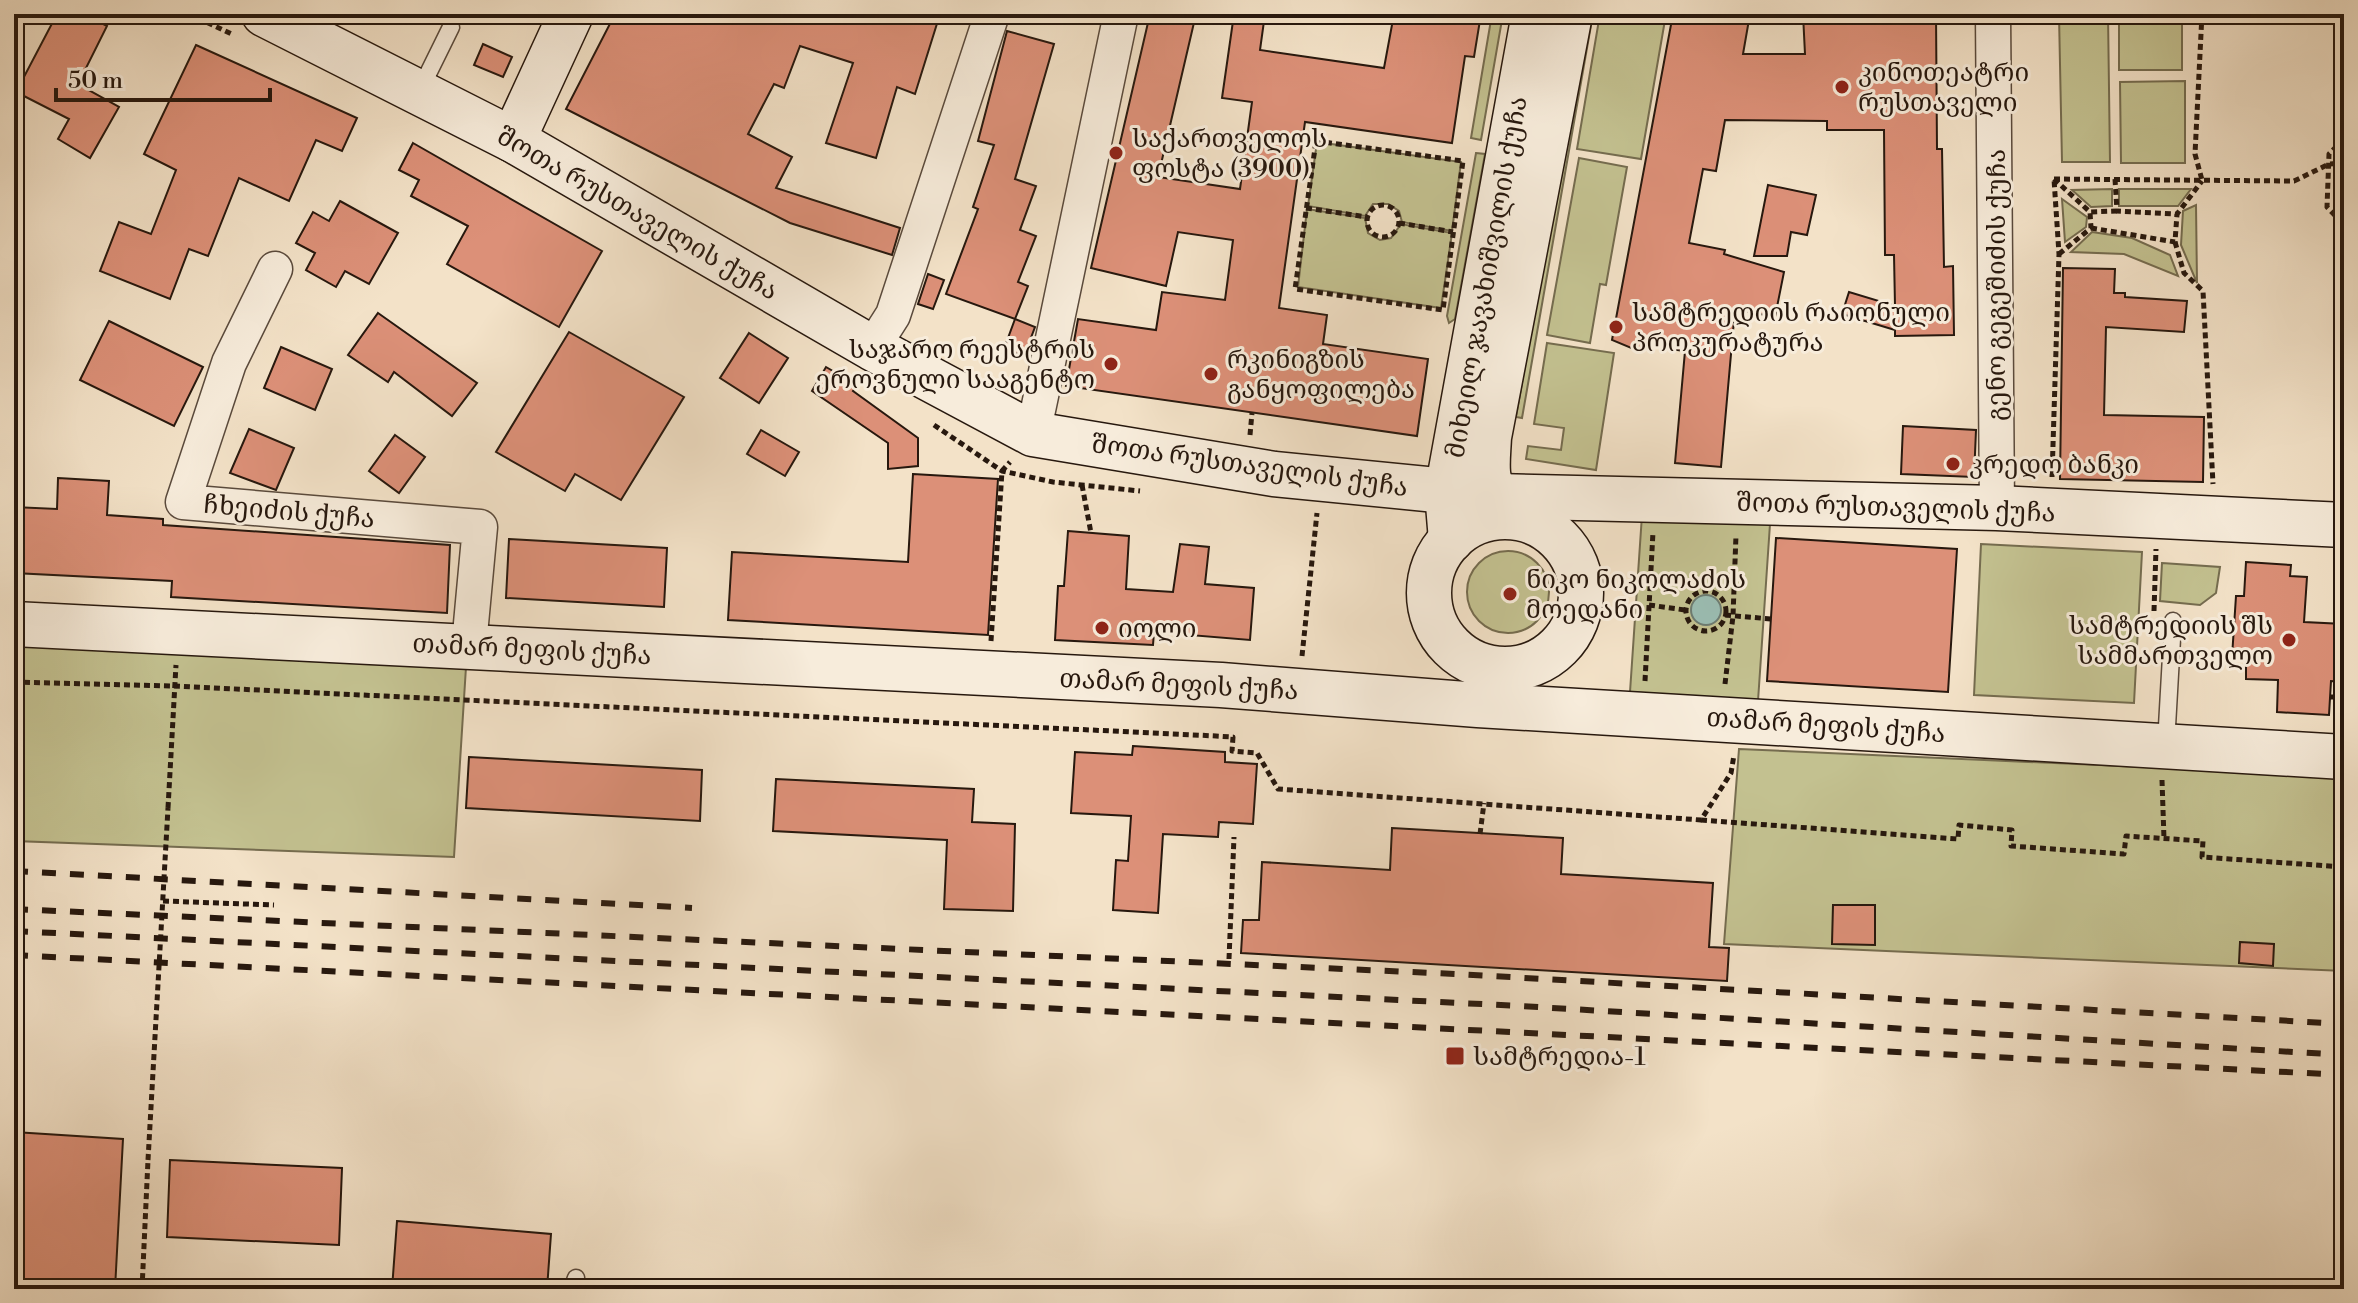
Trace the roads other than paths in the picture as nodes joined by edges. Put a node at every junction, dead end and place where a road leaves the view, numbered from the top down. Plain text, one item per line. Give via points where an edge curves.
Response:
1 (264, 14) edge
2 (571, 14) edge
3 (992, 14) edge
4 (1121, 14) edge
5 (1534, 14) edge
6 (1570, 14) edge
7 (1993, 14) edge
8 (451, 27) dead end
9 (419, 91) junction
10 (513, 140) junction
11 (275, 269) dead end
12 (872, 348) junction
13 (1033, 434) junction
14 (1447, 492) junction
15 (1497, 496) junction
16 (1997, 508) junction
17 (1537, 525) junction
18 (2344, 525) edge
19 (1451, 540) junction
20 (2173, 621) dead end
21 (14, 624) edge
22 (469, 645) junction
23 (1555, 651) junction
24 (1460, 655) junction
25 (1478, 705) junction
26 (1526, 706) junction
27 (2164, 746) junction
28 (2344, 757) edge

1 - 9 main road, შოთა რუსთაველის ქუჩა
2 - 10 main road
3 - 12 street via 893,315
4 - 13 street
5 - 14 main road, მიხეილ ჯავახიშვილის ქუჩა
6 - 15 main road, მიხეილ ჯავახიშვილის ქუჩა via 1489,437 1487,483
7 - 16 street, გენო გეგეშიძის ქუჩა
8 - 9 lane
9 - 10 main road, შოთა რუსთაველის ქუჩა
10 - 12 main road, შოთა რუსთაველის ქუჩა
11 - 22 street, ჩხეიძის ქუჩა via 229,363 183,502 480,527
12 - 13 main road, შოთა რუსთაველის ქუჩა
13 - 14 main road, შოთა რუსთაველის ქუჩა via 1274,474
14 - 15 main road, შოთა რუსთაველის ქუჩა
14 - 19 main road, მიხეილ ჯავახიშვილის ქუჩა
15 - 16 main road, შოთა რუსთაველის ქუჩა
15 - 17 main road
16 - 18 main road, შოთა რუსთაველის ქუჩა
17 - 19 main road via 1492,519
17 - 23 main road via 1566,548 1581,583 1577,620
19 - 24 main road via 1439,556 1429,592 1437,627
20 - 27 lane
21 - 22 main road, თამარ მეფის ქუჩა
22 - 25 main road, თამარ მეფის ქუჩა via 993,649 1221,685
23 - 24 main road via 1519,668 1498,669
23 - 26 main road
24 - 25 main road
25 - 26 main road, თამარ მეფის ქუჩა
26 - 27 main road, თამარ მეფის ქუჩა
27 - 28 main road, თამარ მეფის ქუჩა

